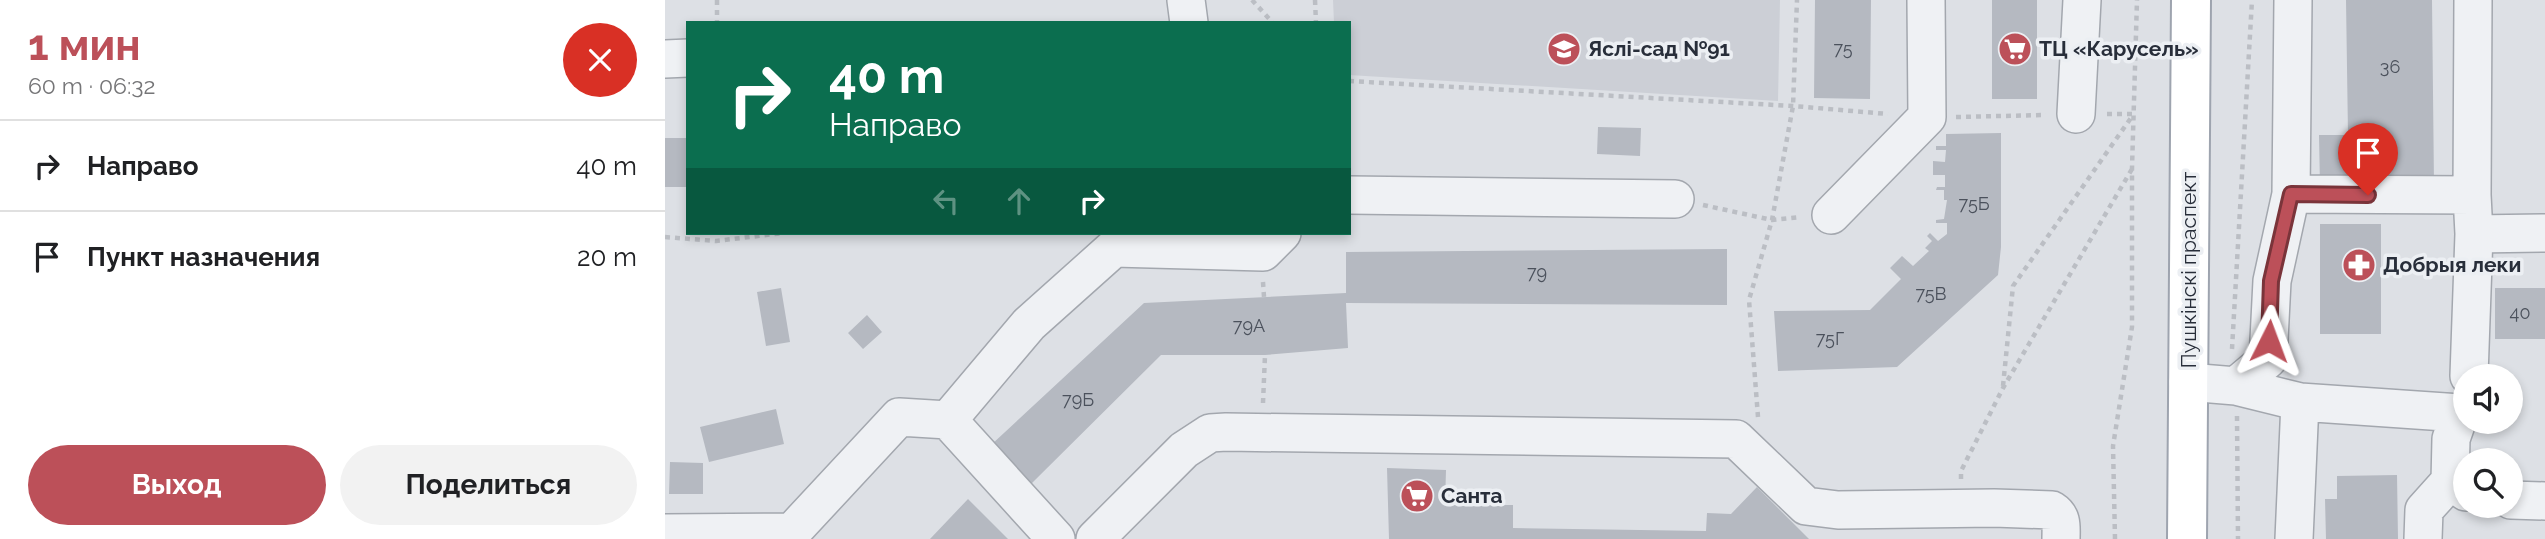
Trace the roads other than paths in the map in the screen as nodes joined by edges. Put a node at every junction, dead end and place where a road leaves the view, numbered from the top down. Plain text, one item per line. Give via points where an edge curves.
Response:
1 (1187, 0) edge
2 (1926, 0) edge
3 (2081, 0) edge
4 (2191, 0) edge
5 (2293, 0) edge
6 (2473, 0) edge
7 (1189, 21) edge
8 (686, 58) edge
9 (665, 59) edge
10 (2076, 114) road end
11 (2291, 194) junction
12 (1351, 195) edge
13 (2472, 195) junction
14 (1675, 199) road end
15 (1831, 215) road end
16 (2545, 233) edge
17 (2474, 234) junction
18 (1280, 235) edge
19 (1120, 241) edge
20 (2469, 364) edge
21 (2188, 382) junction
22 (2236, 386) junction
23 (2300, 401) junction
24 (2453, 405) edge
25 (948, 420) junction
26 (2453, 433) edge
27 (2453, 453) edge
28 (2453, 490) edge
29 (2523, 500) edge
30 (2545, 501) edge
31 (665, 533) edge
32 (1056, 539) edge
33 (1095, 539) edge
34 (2061, 539) edge
35 (2187, 539) edge
36 (2294, 539) edge
37 (2423, 539) edge

1 - 7 lane
2 - 15 lane via 1927,117
3 - 10 lane
4 - 21 main road, Пушкінскі праспект
5 - 11 lane
6 - 13 lane
8 - 9 lane
11 - 13 lane
11 - 22 lane via 2271,281 2268,359
12 - 14 lane
13 - 17 lane
16 - 17 lane
17 - 20 lane
18 - 19 lane via 1263,252
19 - 25 lane via 1029,324
21 - 22 lane
21 - 35 main road, Пушкінскі праспект
22 - 23 lane
23 - 24 lane
23 - 36 lane
25 - 31 lane via 899,417 792,532
25 - 32 lane
26 - 27 lane
28 - 37 lane via 2424,509
29 - 30 lane
33 - 34 lane via 1184,450 1210,433 1263,432 1736,439 1806,506 2052,510 2059,514

